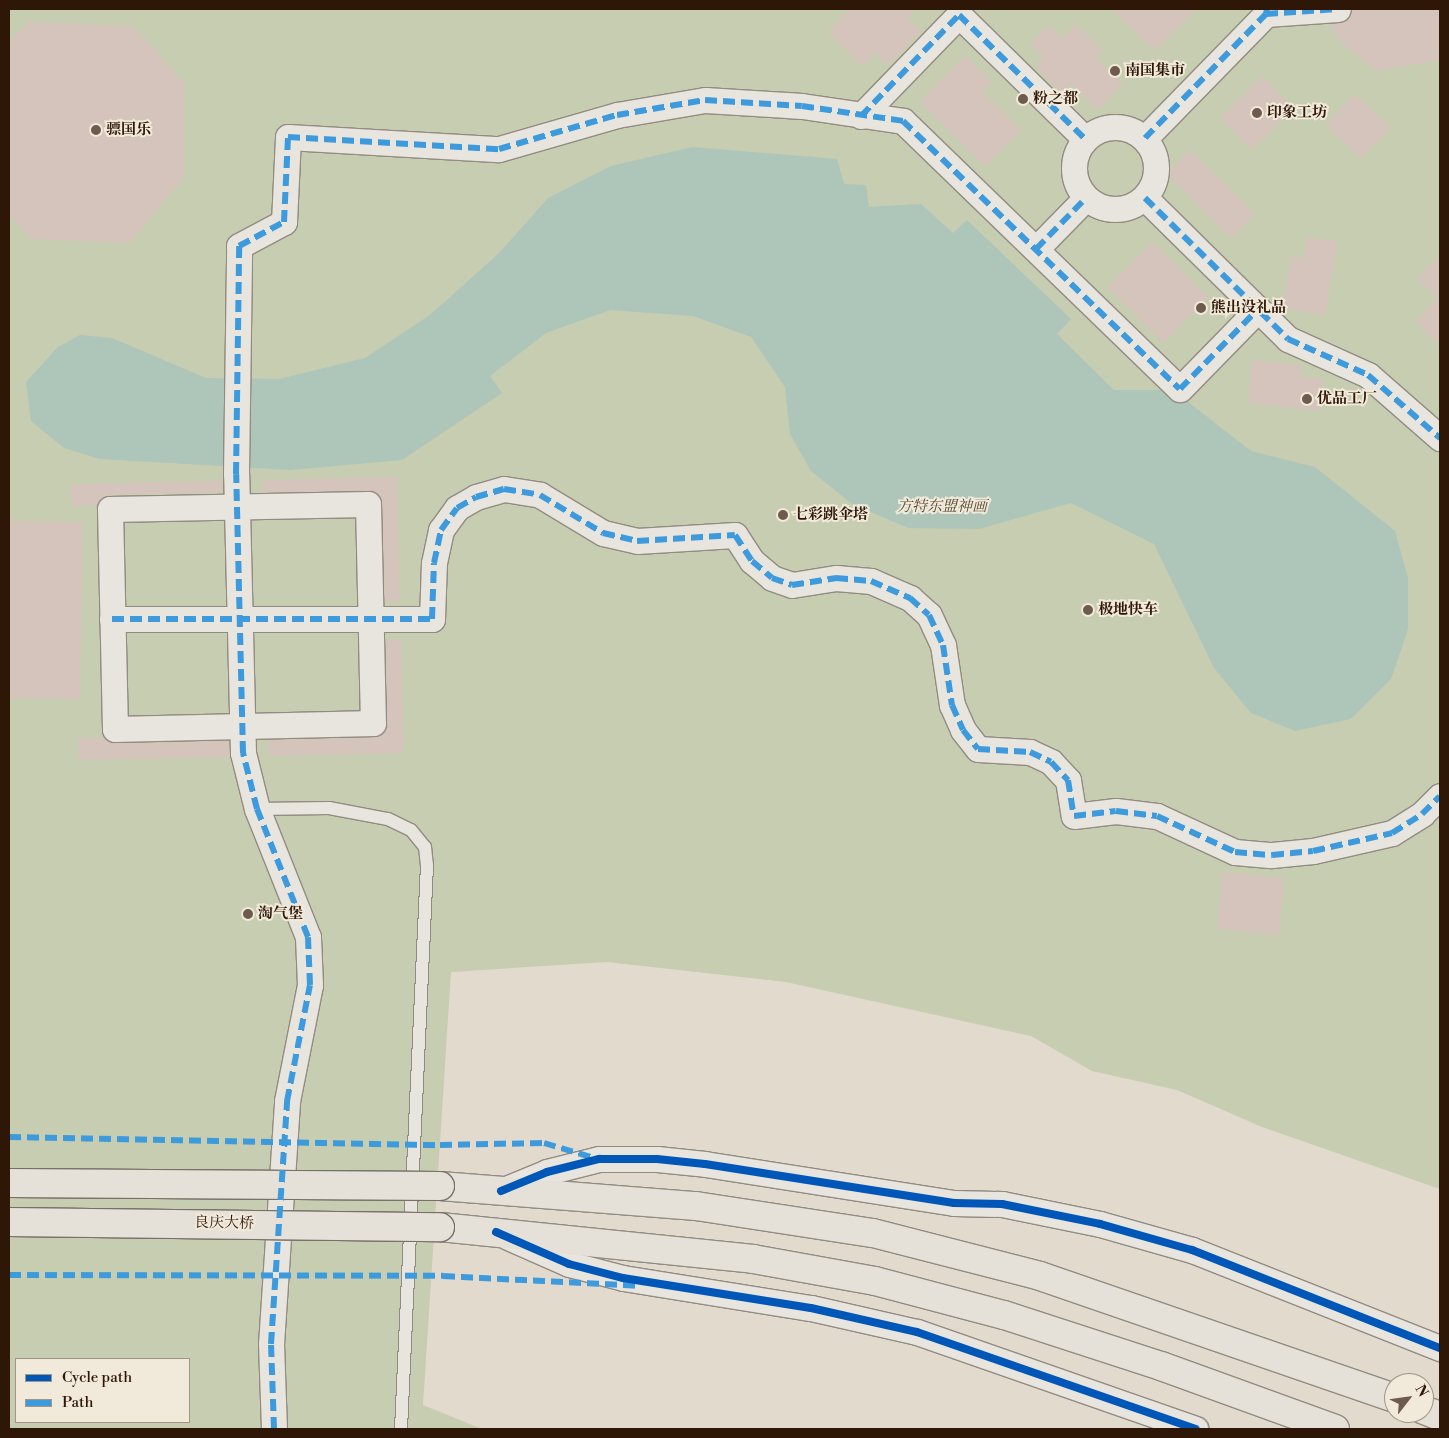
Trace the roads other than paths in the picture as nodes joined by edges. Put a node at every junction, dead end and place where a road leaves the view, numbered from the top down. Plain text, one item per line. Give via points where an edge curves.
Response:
1 (1338, 9) edge
2 (1267, 12) edge
3 (860, 116) junction
4 (1145, 138) junction
5 (1085, 139) junction
6 (1145, 198) junction
7 (1085, 199) junction
8 (1036, 249) junction
9 (1258, 310) junction
10 (1440, 438) edge
11 (237, 507) junction
12 (112, 619) junction
13 (240, 619) junction
14 (370, 619) junction
15 (242, 726) junction
16 (1440, 796) edge
17 (258, 809) junction
18 (9, 1183) edge
19 (500, 1191) junction
20 (9, 1222) edge
21 (496, 1232) junction
22 (1440, 1348) edge
23 (1384, 1393) edge
24 (274, 1429) edge
25 (401, 1429) edge
26 (1196, 1429) edge
27 (1335, 1429) edge

1 - 2 street
2 - 4 street
3 - 5 street via 959,15
3 - 8 street via 902,120
3 - 11 street via 802,106 705,100 617,115 499,149 288,137 284,222 239,246
4 - 5 street via 1126,128 1104,127
4 - 6 street via 1156,157 1156,179
5 - 7 street via 1074,158 1074,180
6 - 7 street via 1126,209 1104,209
6 - 9 street
7 - 8 street
8 - 9 street via 1180,389
9 - 10 street via 1288,339 1368,375
11 - 12 street via 110,510
11 - 13 street
11 - 14 street via 368,504
12 - 13 street
12 - 15 street via 115,729
13 - 14 street
13 - 15 street
14 - 15 street via 373,723
14 - 16 street via 432,619 434,563 441,530 457,508 476,497 504,489 540,496 603,533 637,542 735,534 752,562 772,578 792,585 836,578 871,581 910,598 929,615 943,645 952,705 978,749 1030,752 1051,762 1068,780 1074,816 1116,811 1157,816 1235,852 1272,855 1313,851 1392,833 1422,814
15 - 17 street via 242,753
17 - 24 street via 308,937 310,985 287,1101 271,1344
17 - 25 lane via 329,808 388,819 411,830 425,848 427,865
18 - 19 main road, bridge via 440,1186
19 - 22 street via 547,1172 600,1159 657,1159 954,1203 1002,1204 1100,1224 1192,1250
19 - 23 main road via 696,1206 873,1233 1040,1276
20 - 21 main road, 良庆大桥, bridge via 440,1227
21 - 26 street via 570,1264 623,1278 811,1308 917,1332
21 - 27 main road, 良庆大桥 via 753,1259 875,1281 1004,1315 1160,1366

